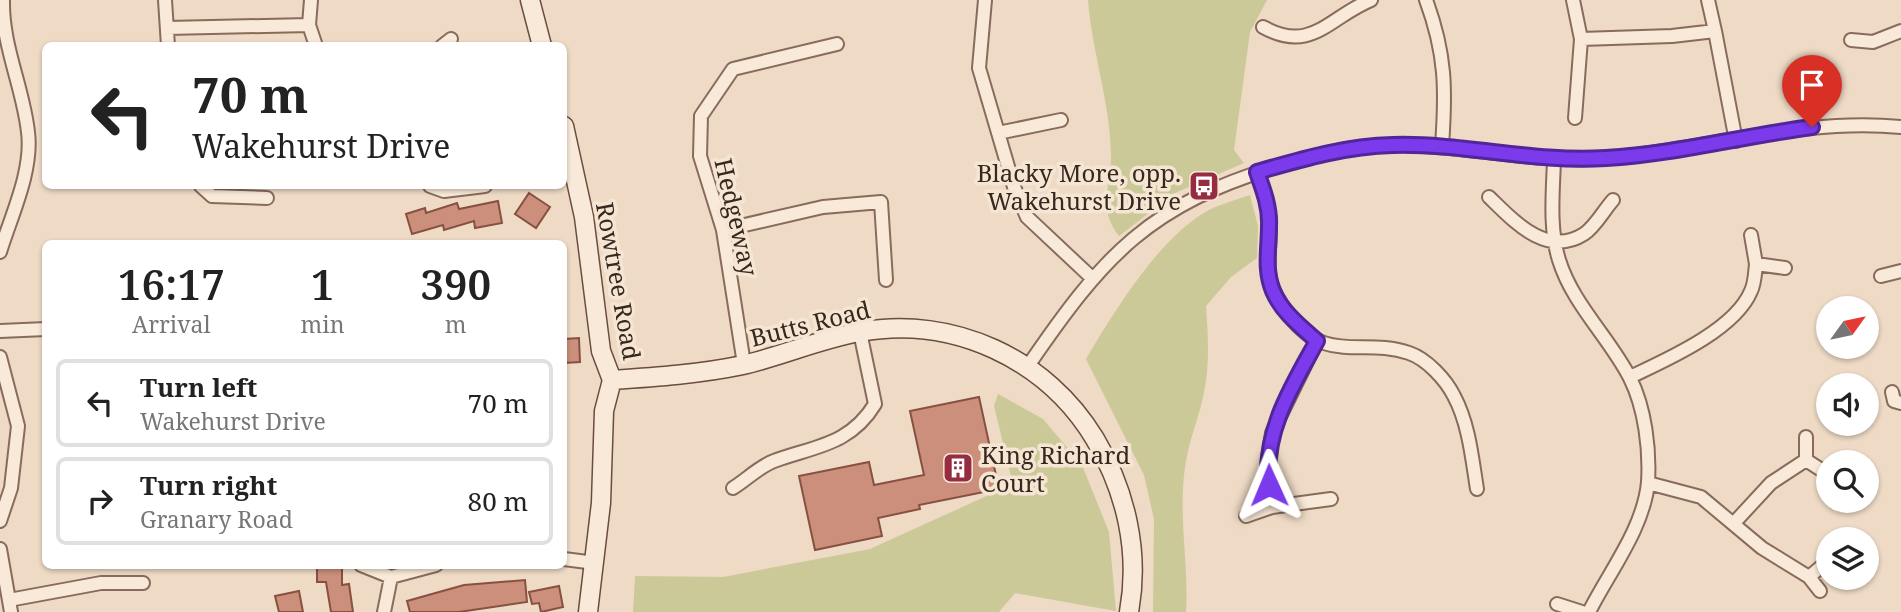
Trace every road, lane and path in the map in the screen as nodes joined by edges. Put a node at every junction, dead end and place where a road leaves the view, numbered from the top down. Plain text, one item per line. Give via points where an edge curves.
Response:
1 (3, 0) edge
2 (165, 0) edge
3 (311, 0) edge
4 (530, 0) edge
5 (985, 0) edge
6 (1371, 0) edge
7 (1426, 0) edge
8 (1573, 0) edge
9 (1709, 0) edge
10 (309, 25) junction
11 (1263, 27) dead end
12 (167, 28) junction
13 (1716, 31) junction
14 (1901, 31) edge
15 (1581, 39) junction
16 (1851, 40) dead end
17 (168, 42) edge
18 (315, 42) edge
19 (541, 42) edge
20 (836, 44) dead end
21 (1575, 118) dead end
22 (1061, 120) dead end
23 (1901, 127) edge
24 (998, 133) junction
25 (567, 140) edge
26 (1736, 141) junction
27 (1442, 146) junction
28 (1554, 160) junction
29 (1257, 172) junction
30 (204, 189) edge
31 (438, 189) edge
32 (460, 189) edge
33 (1489, 197) dead end
34 (267, 198) dead end
35 (1613, 200) dead end
36 (723, 230) junction
37 (1751, 235) dead end
38 (1556, 241) junction
39 (0, 252) edge
40 (1756, 264) junction
41 (1785, 268) dead end
42 (1901, 271) edge
43 (1881, 276) dead end
44 (1093, 278) junction
45 (886, 280) dead end
46 (42, 329) edge
47 (0, 331) edge
48 (860, 332) junction
49 (1317, 341) junction
50 (0, 357) edge
51 (744, 364) junction
52 (1028, 366) junction
53 (1630, 377) junction
54 (611, 380) junction
55 (3, 381) edge
56 (1892, 392) dead end
57 (1901, 403) edge
58 (1806, 437) dead end
59 (1806, 460) junction
60 (1816, 466) edge
61 (1648, 483) junction
62 (733, 488) dead end
63 (1478, 489) dead end
64 (1331, 499) dead end
65 (1272, 507) junction
66 (1246, 516) dead end
67 (0, 520) edge
68 (1734, 523) junction
69 (0, 549) edge
70 (567, 559) edge
71 (595, 563) junction
72 (370, 569) edge
73 (422, 569) edge
74 (1816, 572) edge
75 (1810, 577) junction
76 (391, 578) junction
77 (143, 583) dead end
78 (1820, 591) dead end
79 (1557, 604) dead end
80 (10, 606) edge
81 (384, 612) edge
82 (588, 612) edge
83 (1129, 612) edge
84 (1582, 612) edge
85 (1589, 612) edge

1 - 39 street via 2,22 29,154
2 - 12 street
3 - 10 street
4 - 19 street
5 - 24 street via 979,68
6 - 11 street via 1298,38 1281,37
7 - 27 street via 1444,63
8 - 15 street
9 - 13 street
10 - 12 street
10 - 18 street
12 - 17 street
13 - 15 street
13 - 26 street
14 - 16 street via 1873,42
15 - 21 street
20 - 36 street, Hedgeway via 733,69 701,116 700,156
22 - 24 street
23 - 26 street via 1834,124
24 - 44 street via 1027,217
25 - 54 street, Rowtree Road via 584,217 601,351
26 - 28 street
27 - 28 street
27 - 29 street via 1355,147
28 - 38 street
29 - 44 street via 1209,189 1170,210 1135,236
29 - 49 street via 1270,224 1267,267 1273,292 1289,317
30 - 34 street via 212,197
31 - 32 street
33 - 38 street via 1527,233
35 - 38 street via 1583,234
36 - 45 street via 822,207 881,202
36 - 51 street, Hedgeway
37 - 40 street
38 - 53 street via 1558,259 1572,291
40 - 41 street
40 - 53 street via 1752,290 1740,309 1696,343
42 - 43 street
44 - 52 street
46 - 47 street
48 - 51 street, Butts Road
48 - 52 street, Butts Road via 906,327 948,332
48 - 62 street via 875,404 863,424 821,448 771,462
49 - 63 street via 1337,348 1410,353 1436,371 1454,396 1465,424
49 - 65 street via 1272,433 1267,464
50 - 55 street
51 - 54 street, Butts Road via 695,374
52 - 83 street, Butts Road via 1059,392 1086,424 1110,464 1123,497 1130,536
53 - 61 street via 1640,403
54 - 71 street, Rowtree Road via 604,411
55 - 67 street via 18,426 11,488
56 - 57 street via 1894,401
58 - 59 street
59 - 60 street
59 - 68 street via 1771,483
61 - 68 street via 1701,498
61 - 85 street via 1631,536
64 - 65 street
65 - 66 street
68 - 75 street via 1762,548
69 - 80 street
70 - 71 street
71 - 82 street, Rowtree Road
72 - 76 street
73 - 76 street
74 - 75 street
75 - 78 street
76 - 81 street
77 - 80 street via 101,583
79 - 84 street

